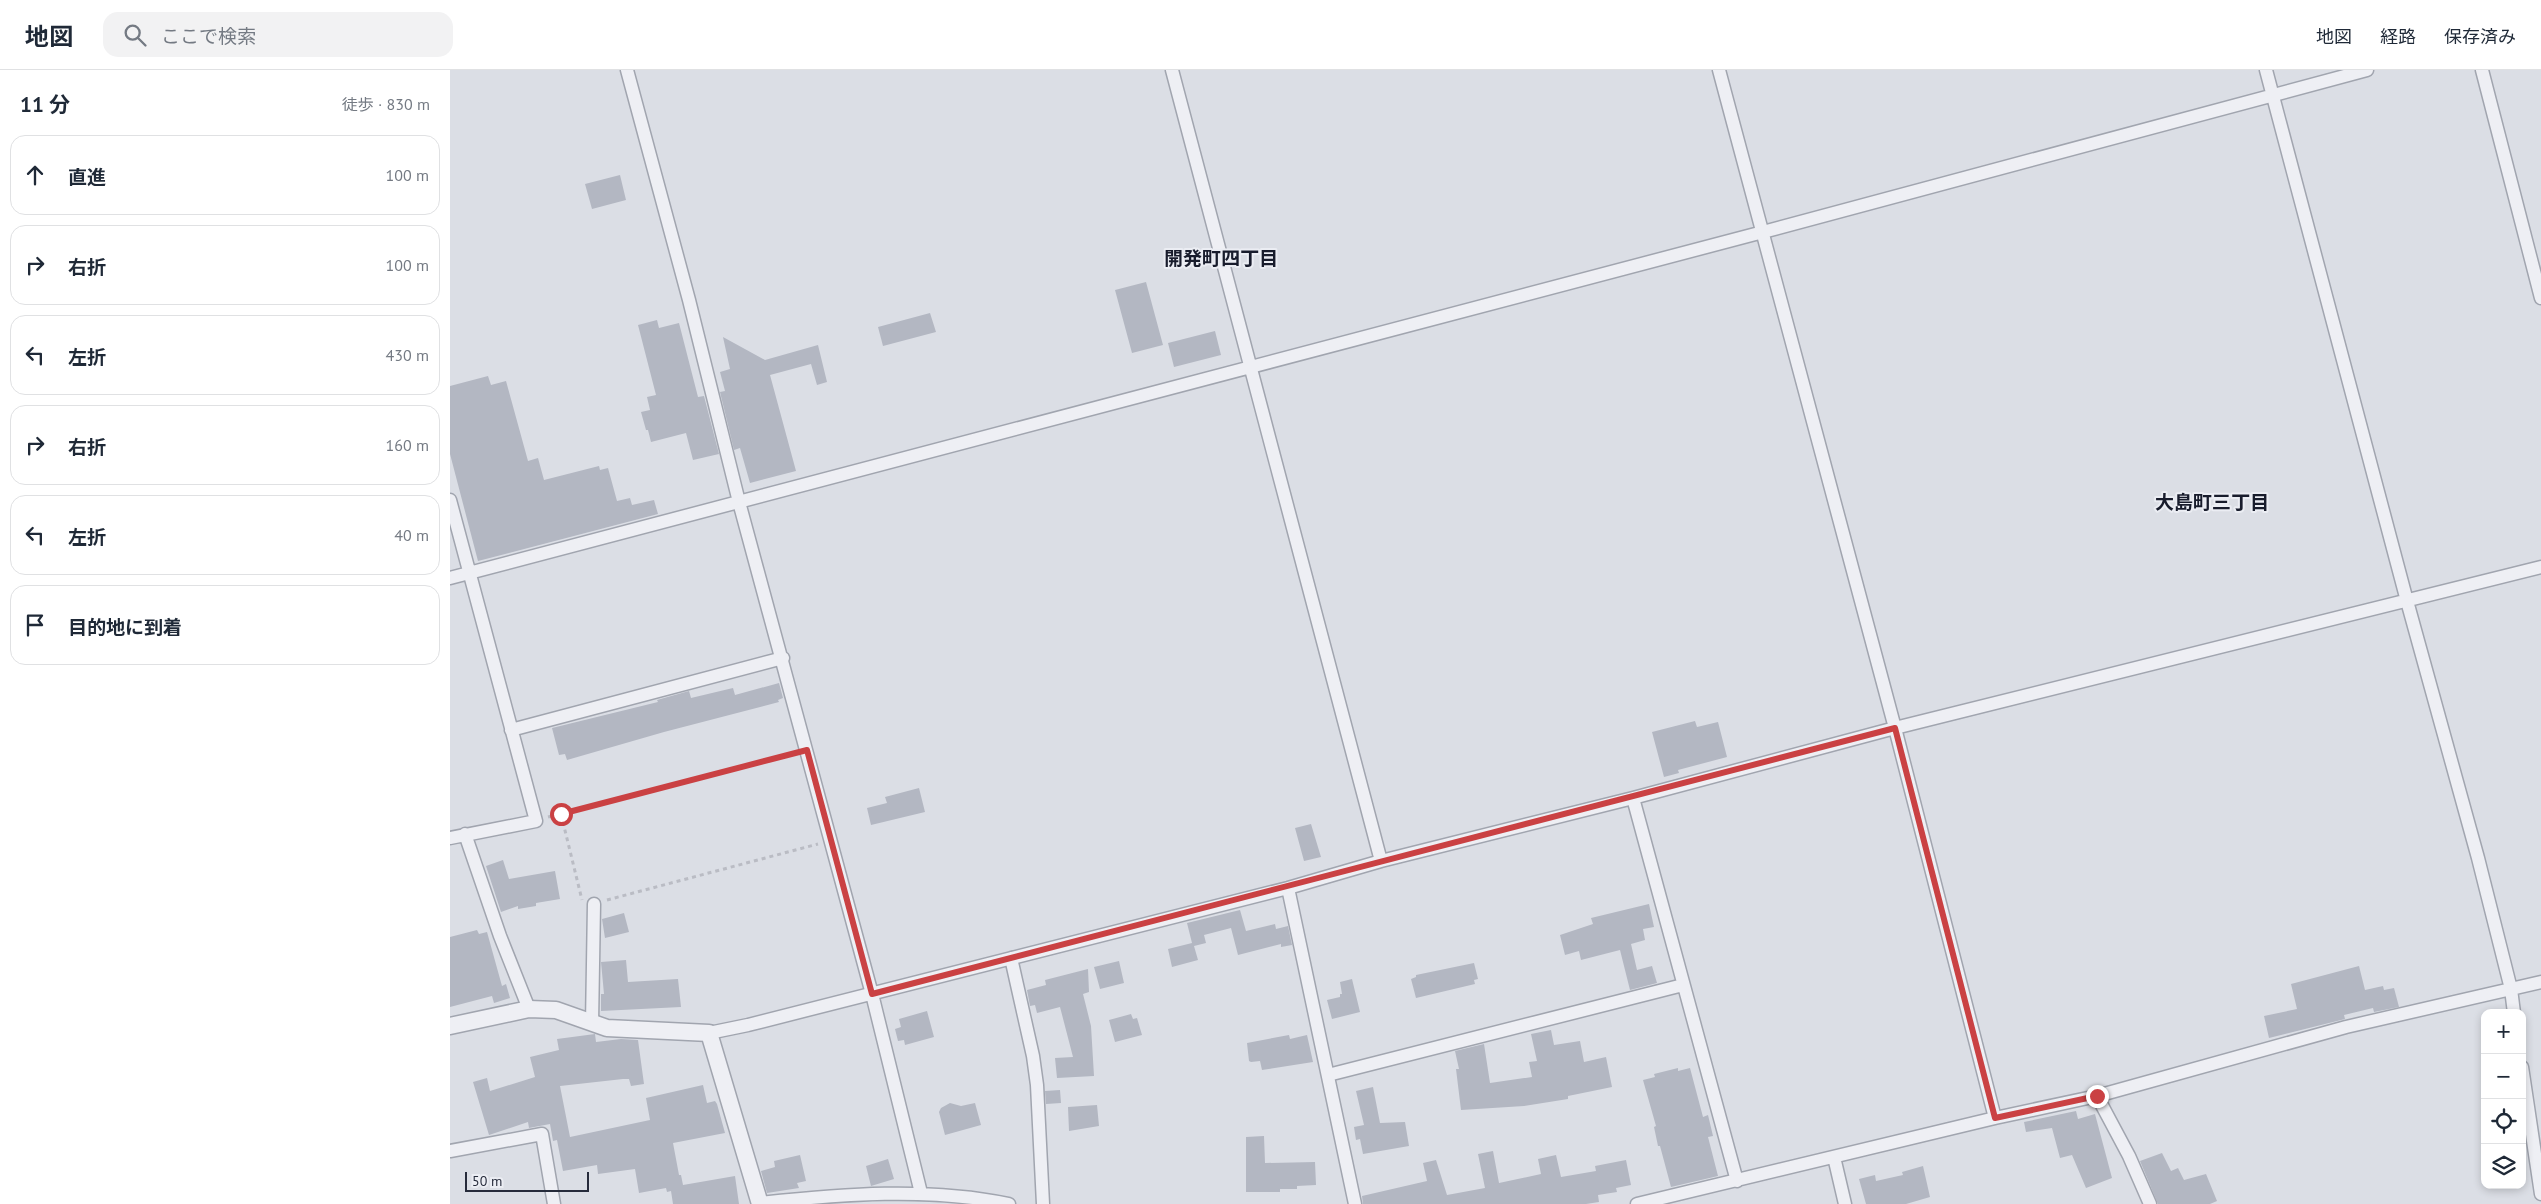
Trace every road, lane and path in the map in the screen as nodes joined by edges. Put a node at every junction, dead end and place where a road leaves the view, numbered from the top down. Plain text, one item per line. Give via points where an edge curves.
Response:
1 (627, 70) edge
2 (1172, 70) edge
3 (1719, 70) edge
4 (2266, 70) edge
5 (2367, 70) edge
6 (2482, 70) edge
7 (2273, 95) junction
8 (1763, 232) junction
9 (2537, 269) edge
10 (2541, 298) edge
11 (1252, 367) junction
12 (450, 500) edge
13 (739, 502) junction
14 (2541, 567) edge
15 (470, 572) junction
16 (450, 578) edge
17 (2407, 601) junction
18 (783, 658) junction
19 (1895, 728) junction
20 (511, 730) junction
21 (807, 750) junction
22 (1633, 798) junction
23 (561, 814) junction
24 (536, 821) junction
25 (465, 834) junction
26 (450, 838) edge
27 (831, 840) junction
28 (1381, 861) junction
29 (1288, 888) junction
30 (594, 904) junction
31 (1011, 958) junction
32 (2541, 982) edge
33 (1683, 985) junction
34 (2511, 989) junction
35 (872, 994) junction
36 (530, 1009) junction
37 (2514, 1009) edge
38 (592, 1024) junction
39 (450, 1026) edge
40 (709, 1034) junction
41 (1328, 1075) junction
42 (2526, 1094) edge
43 (2097, 1096) junction
44 (1995, 1118) junction
45 (450, 1151) edge
46 (1834, 1157) junction
47 (1738, 1181) junction
48 (921, 1193) junction
49 (2541, 1194) edge
50 (554, 1204) edge
51 (760, 1204) edge
52 (1009, 1204) edge
53 (1043, 1204) edge
54 (1355, 1204) edge
55 (1636, 1204) edge
56 (1845, 1204) edge
57 (2150, 1204) edge

1 - 13 street
2 - 11 street
3 - 8 street
4 - 7 street
5 - 7 street
6 - 9 street
7 - 8 street
7 - 17 street
8 - 11 street
8 - 19 street
9 - 10 street
11 - 13 street
11 - 28 street
12 - 15 street
13 - 15 street
13 - 18 street
14 - 17 street
15 - 16 street
15 - 20 street
17 - 19 street
17 - 34 street
18 - 20 street
18 - 21 street
19 - 22 street
19 - 44 street
20 - 24 street
21 - 23 path
21 - 27 street
22 - 28 street
22 - 33 street
23 - 24 path
23 - 30 path via 580,899
24 - 25 street
25 - 26 street
25 - 36 street via 500,936
27 - 30 path
27 - 35 street
28 - 29 street
29 - 31 street
29 - 41 street
30 - 38 street
31 - 35 street
31 - 53 street via 1037,1085
32 - 34 street
33 - 41 street
33 - 47 street
34 - 37 street
34 - 43 street via 2346,1027
35 - 40 street
35 - 48 street
36 - 38 street via 556,1010
36 - 39 street
38 - 40 street via 607,1028
40 - 51 street
41 - 54 street
42 - 49 street
43 - 44 street
43 - 57 street
44 - 46 street
45 - 50 street via 542,1134
46 - 47 street
46 - 56 street
47 - 55 street
48 - 51 street via 807,1198
48 - 52 street

